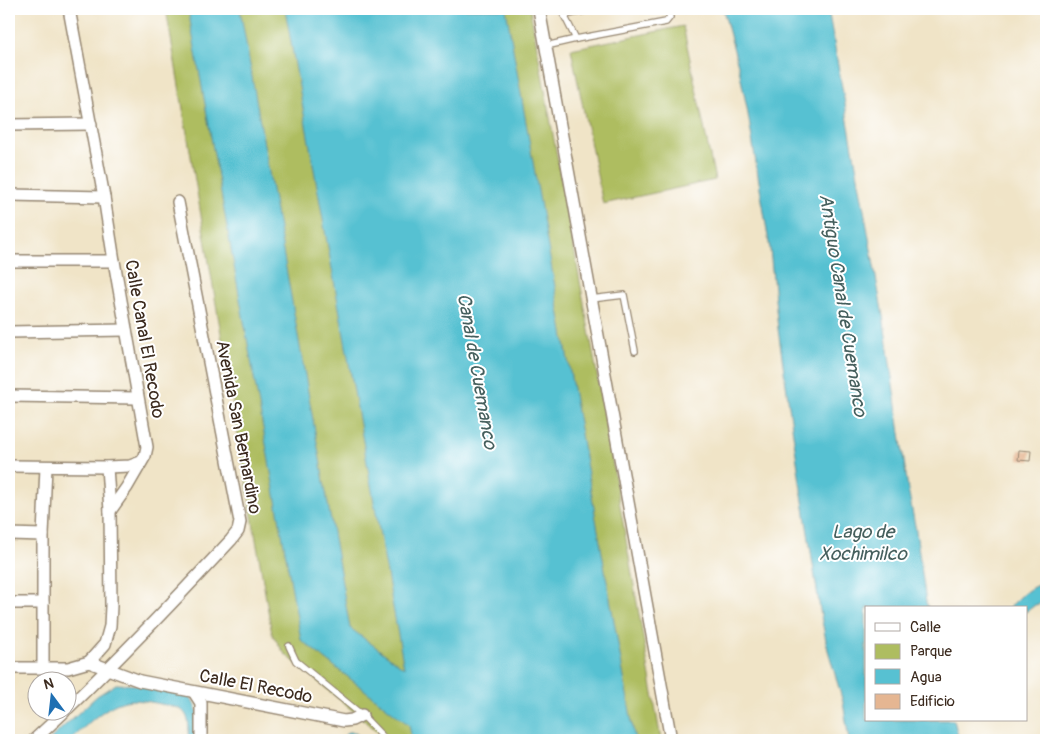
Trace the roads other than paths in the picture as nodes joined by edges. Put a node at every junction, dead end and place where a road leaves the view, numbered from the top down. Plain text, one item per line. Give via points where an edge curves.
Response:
1 (69, 9) edge
2 (539, 9) edge
3 (559, 9) edge
4 (594, 9) edge
5 (667, 9) edge
6 (564, 15) junction
7 (576, 39) junction
8 (546, 46) junction
9 (91, 124) junction
10 (9, 125) edge
11 (9, 195) edge
12 (104, 197) junction
13 (178, 202) dead end
14 (114, 260) junction
15 (9, 262) edge
16 (592, 299) junction
17 (126, 330) junction
18 (9, 332) edge
19 (635, 352) dead end
20 (9, 396) edge
21 (137, 398) junction
22 (142, 462) junction
23 (9, 466) edge
24 (46, 467) junction
25 (107, 467) junction
26 (110, 511) junction
27 (9, 534) edge
28 (43, 535) junction
29 (9, 603) edge
30 (43, 603) junction
31 (289, 646) dead end
32 (89, 662) junction
33 (9, 668) edge
34 (43, 668) junction
35 (108, 670) junction
36 (194, 692) junction
37 (78, 698) edge
38 (362, 715) junction
39 (53, 722) edge
40 (34, 740) edge
41 (201, 740) edge
42 (386, 740) edge
43 (671, 740) edge

1 - 9 street, Calle Canal El Recodo
2 - 8 street
3 - 6 lane
4 - 6 lane
5 - 7 lane via 670,17 666,22
6 - 7 lane
7 - 8 lane
8 - 16 street
9 - 10 street
9 - 12 street, Calle Canal El Recodo
11 - 12 street
12 - 14 street, Calle Canal El Recodo
13 - 35 street, Avenida San Bernardino via 240,522 231,540
14 - 15 street
14 - 17 street, Calle Canal El Recodo
16 - 19 lane via 624,294
16 - 43 street
17 - 18 street
17 - 21 street, Calle Canal El Recodo
20 - 21 street
21 - 22 street, Calle Canal El Recodo via 147,447
22 - 25 street
22 - 26 street, Calle Canal El Recodo
23 - 24 street
24 - 25 street
24 - 28 street
25 - 26 street
26 - 32 street via 110,626 105,644
27 - 28 street
28 - 30 street
29 - 30 street
30 - 34 street
31 - 38 lane via 296,661
32 - 34 street via 68,668
32 - 35 street
33 - 34 street
35 - 36 street, Calle El Recodo via 140,681
35 - 37 street, Avenida San Bernardino
36 - 38 street, Calle El Recodo via 344,721
36 - 41 street via 202,708
38 - 42 lane
39 - 40 street

